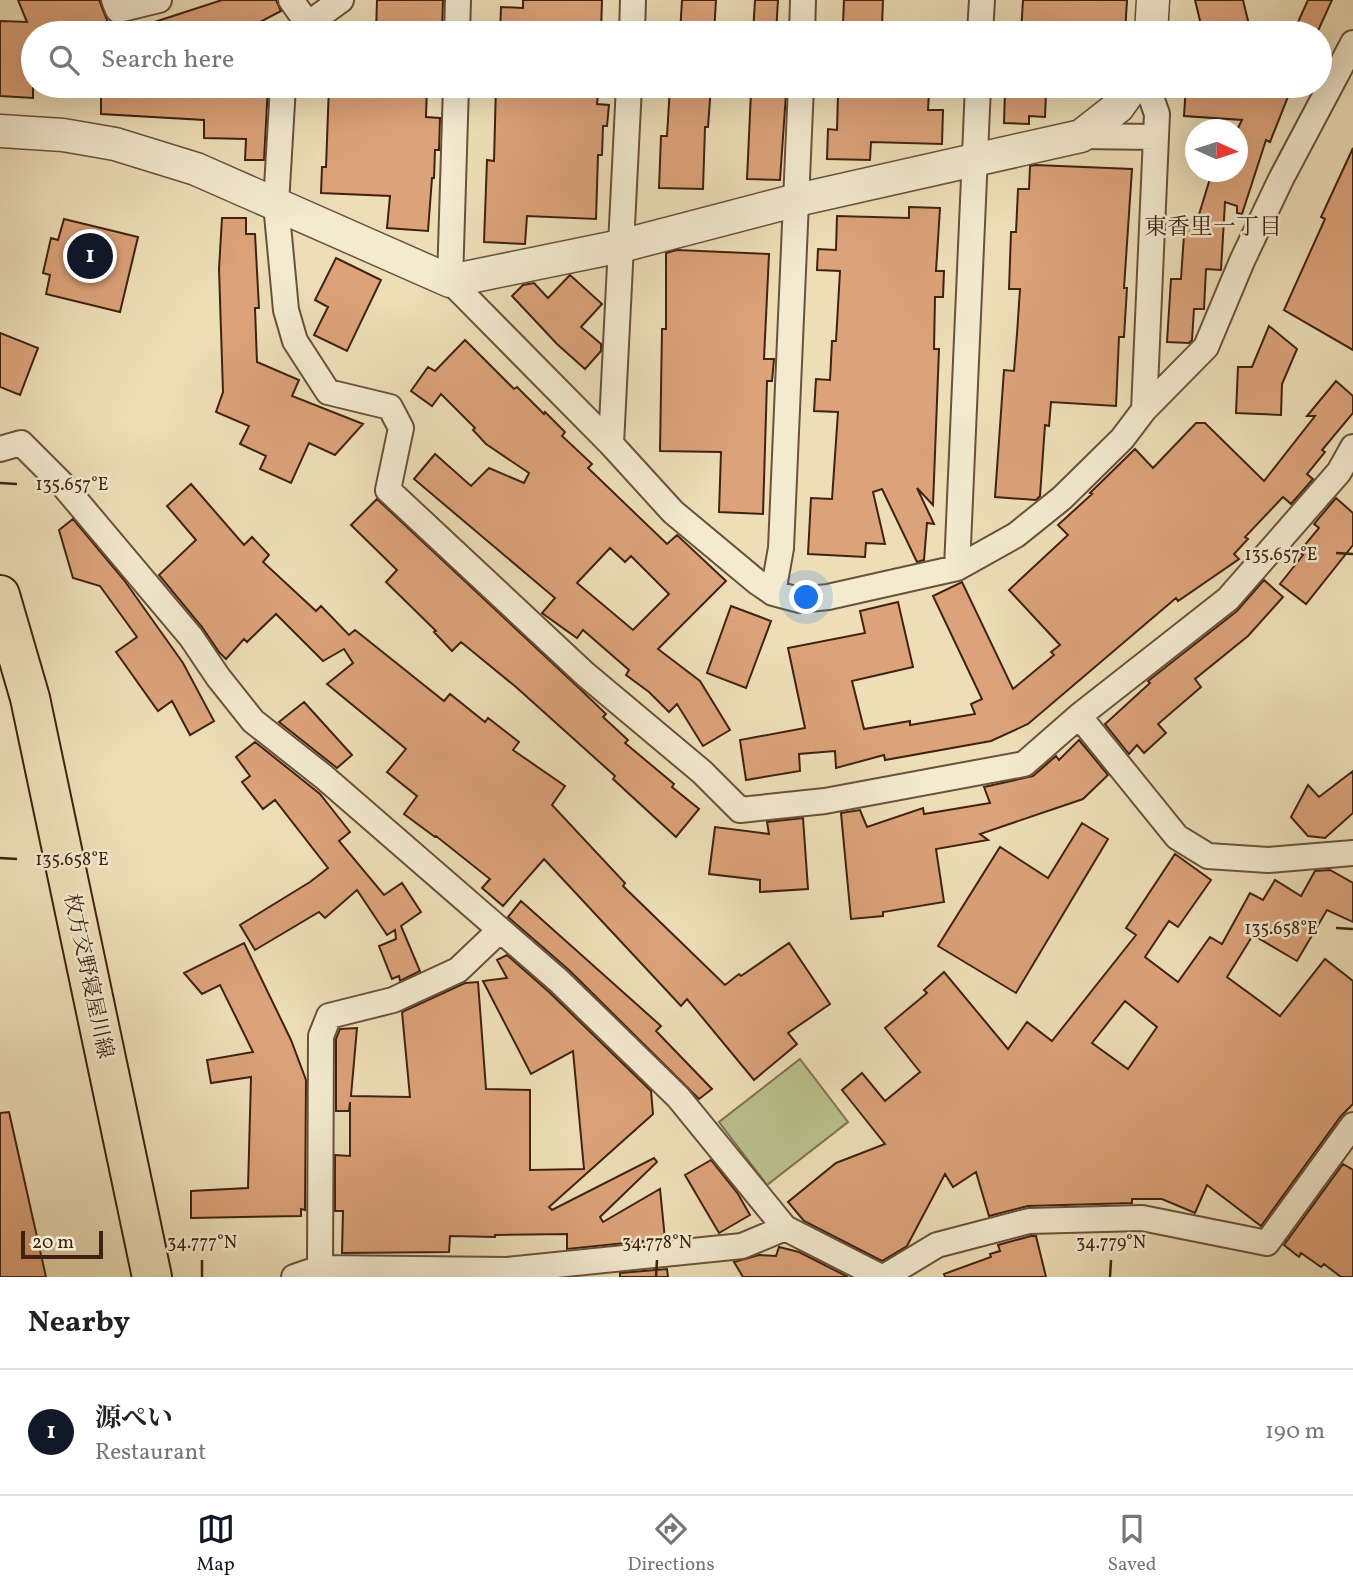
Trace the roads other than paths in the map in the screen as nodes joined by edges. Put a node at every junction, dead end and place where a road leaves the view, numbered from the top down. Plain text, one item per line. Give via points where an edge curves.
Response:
1 (114, 0) edge
2 (159, 0) edge
3 (291, 0) edge
4 (341, 0) edge
5 (458, 0) edge
6 (633, 0) edge
7 (803, 0) edge
8 (982, 0) edge
9 (1153, 0) edge
10 (300, 21) edge
11 (313, 21) edge
12 (457, 21) edge
13 (632, 21) edge
14 (802, 21) edge
15 (981, 21) edge
16 (1152, 21) edge
17 (1353, 43) edge
18 (1332, 83) edge
19 (282, 98) edge
20 (456, 98) edge
21 (628, 98) edge
22 (801, 98) edge
23 (977, 98) edge
24 (1124, 98) edge
25 (1151, 98) edge
26 (1324, 98) edge
27 (0, 131) edge
28 (1081, 136) junction
29 (1155, 138) junction
30 (974, 162) junction
31 (797, 200) junction
32 (276, 204) junction
33 (621, 246) junction
34 (450, 281) junction
35 (1144, 410) junction
36 (611, 444) junction
37 (1353, 447) edge
38 (0, 449) edge
39 (957, 568) junction
40 (773, 593) junction
41 (0, 595) edge
42 (1079, 716) junction
43 (1353, 853) edge
44 (500, 930) junction
45 (1353, 1125) edge
46 (785, 1228) junction
47 (320, 1268) junction
48 (569, 1270) edge
49 (152, 1277) edge
50 (294, 1277) edge
51 (882, 1277) edge

1 - 2 street via 118,10
3 - 10 street
4 - 11 street
5 - 12 street
6 - 13 street
7 - 14 street
8 - 15 street
9 - 16 street
17 - 18 street
19 - 32 street
20 - 34 street
21 - 33 street
22 - 31 street
23 - 30 street
24 - 28 street
25 - 29 street via 1157,114
26 - 35 street via 1242,261 1206,347
27 - 32 street via 115,144 196,169
28 - 29 street
28 - 30 street
29 - 35 street
30 - 31 street
30 - 39 street
31 - 33 street
31 - 40 street via 780,548
32 - 34 street
32 - 42 street via 286,310 295,341 328,392 390,407 401,428 388,490 740,810 825,800 1024,764
33 - 34 street
33 - 36 street
34 - 36 street
35 - 39 street via 1122,439 1062,498 1016,535
36 - 40 street via 673,512
37 - 42 street via 1339,472 1228,599
38 - 44 street via 21,443 63,485 191,637 253,721
39 - 40 street via 828,597 799,600
41 - 49 main road, 枚方交野寝屋川線 via 30,698
42 - 43 street via 1177,837 1208,856 1268,860
44 - 46 street via 678,1097
44 - 47 street via 458,970 393,1000 329,1016 321,1036
45 - 51 street via 1267,1243 1142,1218 1029,1222 937,1245
46 - 48 street via 742,1246
46 - 51 street
47 - 48 street
47 - 50 street

